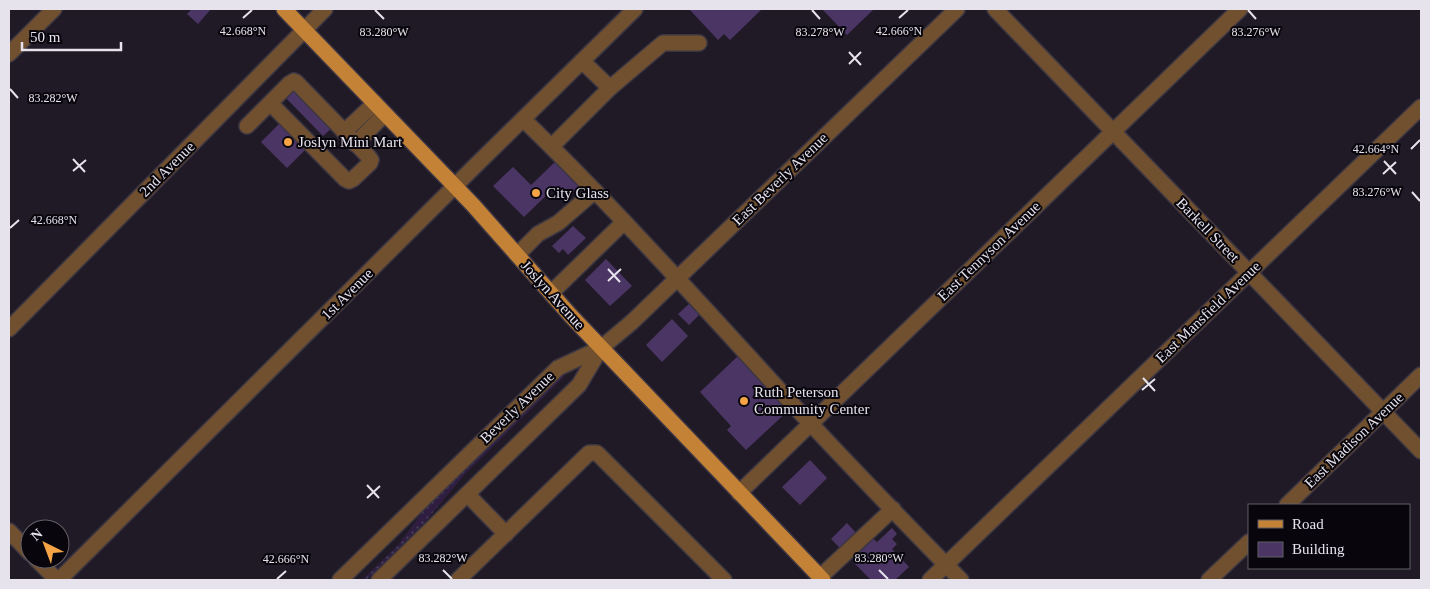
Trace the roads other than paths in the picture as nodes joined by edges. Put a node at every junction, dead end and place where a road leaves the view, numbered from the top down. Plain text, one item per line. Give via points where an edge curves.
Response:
1 (54, 9) edge
2 (284, 9) edge
3 (326, 9) edge
4 (635, 9) edge
5 (957, 9) edge
6 (995, 9) edge
7 (1240, 9) edge
8 (304, 30) junction
9 (699, 43) dead end
10 (9, 54) edge
11 (582, 61) junction
12 (256, 79) junction
13 (610, 88) junction
14 (273, 100) junction
15 (375, 103) junction
16 (1421, 106) edge
17 (386, 114) junction
18 (522, 119) junction
19 (247, 126) dead end
20 (344, 132) junction
21 (1113, 132) junction
22 (556, 142) dead end
23 (356, 144) junction
24 (456, 187) junction
25 (595, 191) junction
26 (624, 222) junction
27 (517, 255) junction
28 (1249, 273) junction
29 (678, 278) junction
30 (551, 293) junction
31 (9, 329) edge
32 (601, 348) junction
33 (1421, 376) edge
34 (1383, 412) junction
35 (811, 423) junction
36 (1421, 452) edge
37 (739, 493) junction
38 (467, 494) junction
39 (1287, 504) edge
40 (893, 509) junction
41 (9, 531) edge
42 (506, 534) junction
43 (20, 543) edge
44 (1248, 543) edge
45 (946, 565) junction
46 (46, 569) edge
47 (822, 579) edge
48 (58, 580) edge
49 (340, 580) edge
50 (379, 580) edge
51 (458, 580) edge
52 (724, 580) edge
53 (930, 580) edge
54 (961, 580) edge
55 (1208, 580) edge

1 - 10 street
2 - 8 main road, Joslyn Avenue
3 - 8 street, 2nd Avenue
4 - 11 street, 1st Avenue
5 - 29 street, East Beverly Avenue
6 - 21 street, Barkell Street
7 - 21 street, East Tennyson Avenue
8 - 12 street, 2nd Avenue
8 - 15 main road, Joslyn Avenue
9 - 13 street via 663,43
11 - 13 street
11 - 18 street, 1st Avenue
12 - 14 street
12 - 31 street, 2nd Avenue
13 - 22 street
14 - 19 street
14 - 20 street via 294,81
14 - 23 street via 349,181 370,163
15 - 17 main road, Joslyn Avenue
15 - 20 street
16 - 28 street, East Mansfield Avenue
17 - 23 street
17 - 24 main road, Joslyn Avenue
18 - 24 street, 1st Avenue
18 - 25 street
20 - 23 street
21 - 28 street, Barkell Street
21 - 35 street, East Tennyson Avenue
24 - 27 main road, Joslyn Avenue
24 - 48 street, 1st Avenue
25 - 26 street
25 - 27 street via 558,223 538,234
26 - 29 street
26 - 30 street
27 - 30 main road, Joslyn Avenue
28 - 34 street, Barkell Street
28 - 45 street, East Mansfield Avenue
29 - 32 street, East Beverly Avenue
29 - 35 street
30 - 32 main road, Joslyn Avenue
32 - 37 main road, Joslyn Avenue
32 - 38 street, Beverly Avenue via 579,385
32 - 49 street, Beverly Avenue via 558,368
33 - 34 street, East Madison Avenue
34 - 36 street, Barkell Street
34 - 39 street, East Madison Avenue
35 - 37 street, East Tennyson Avenue
35 - 40 street
37 - 47 main road, Joslyn Avenue
38 - 42 street
38 - 50 street, Beverly Avenue
40 - 45 street
40 - 47 street
41 - 43 street
42 - 51 street
42 - 52 street via 589,453 597,453
44 - 55 street
45 - 53 street, East Mansfield Avenue
45 - 54 street
46 - 48 street

